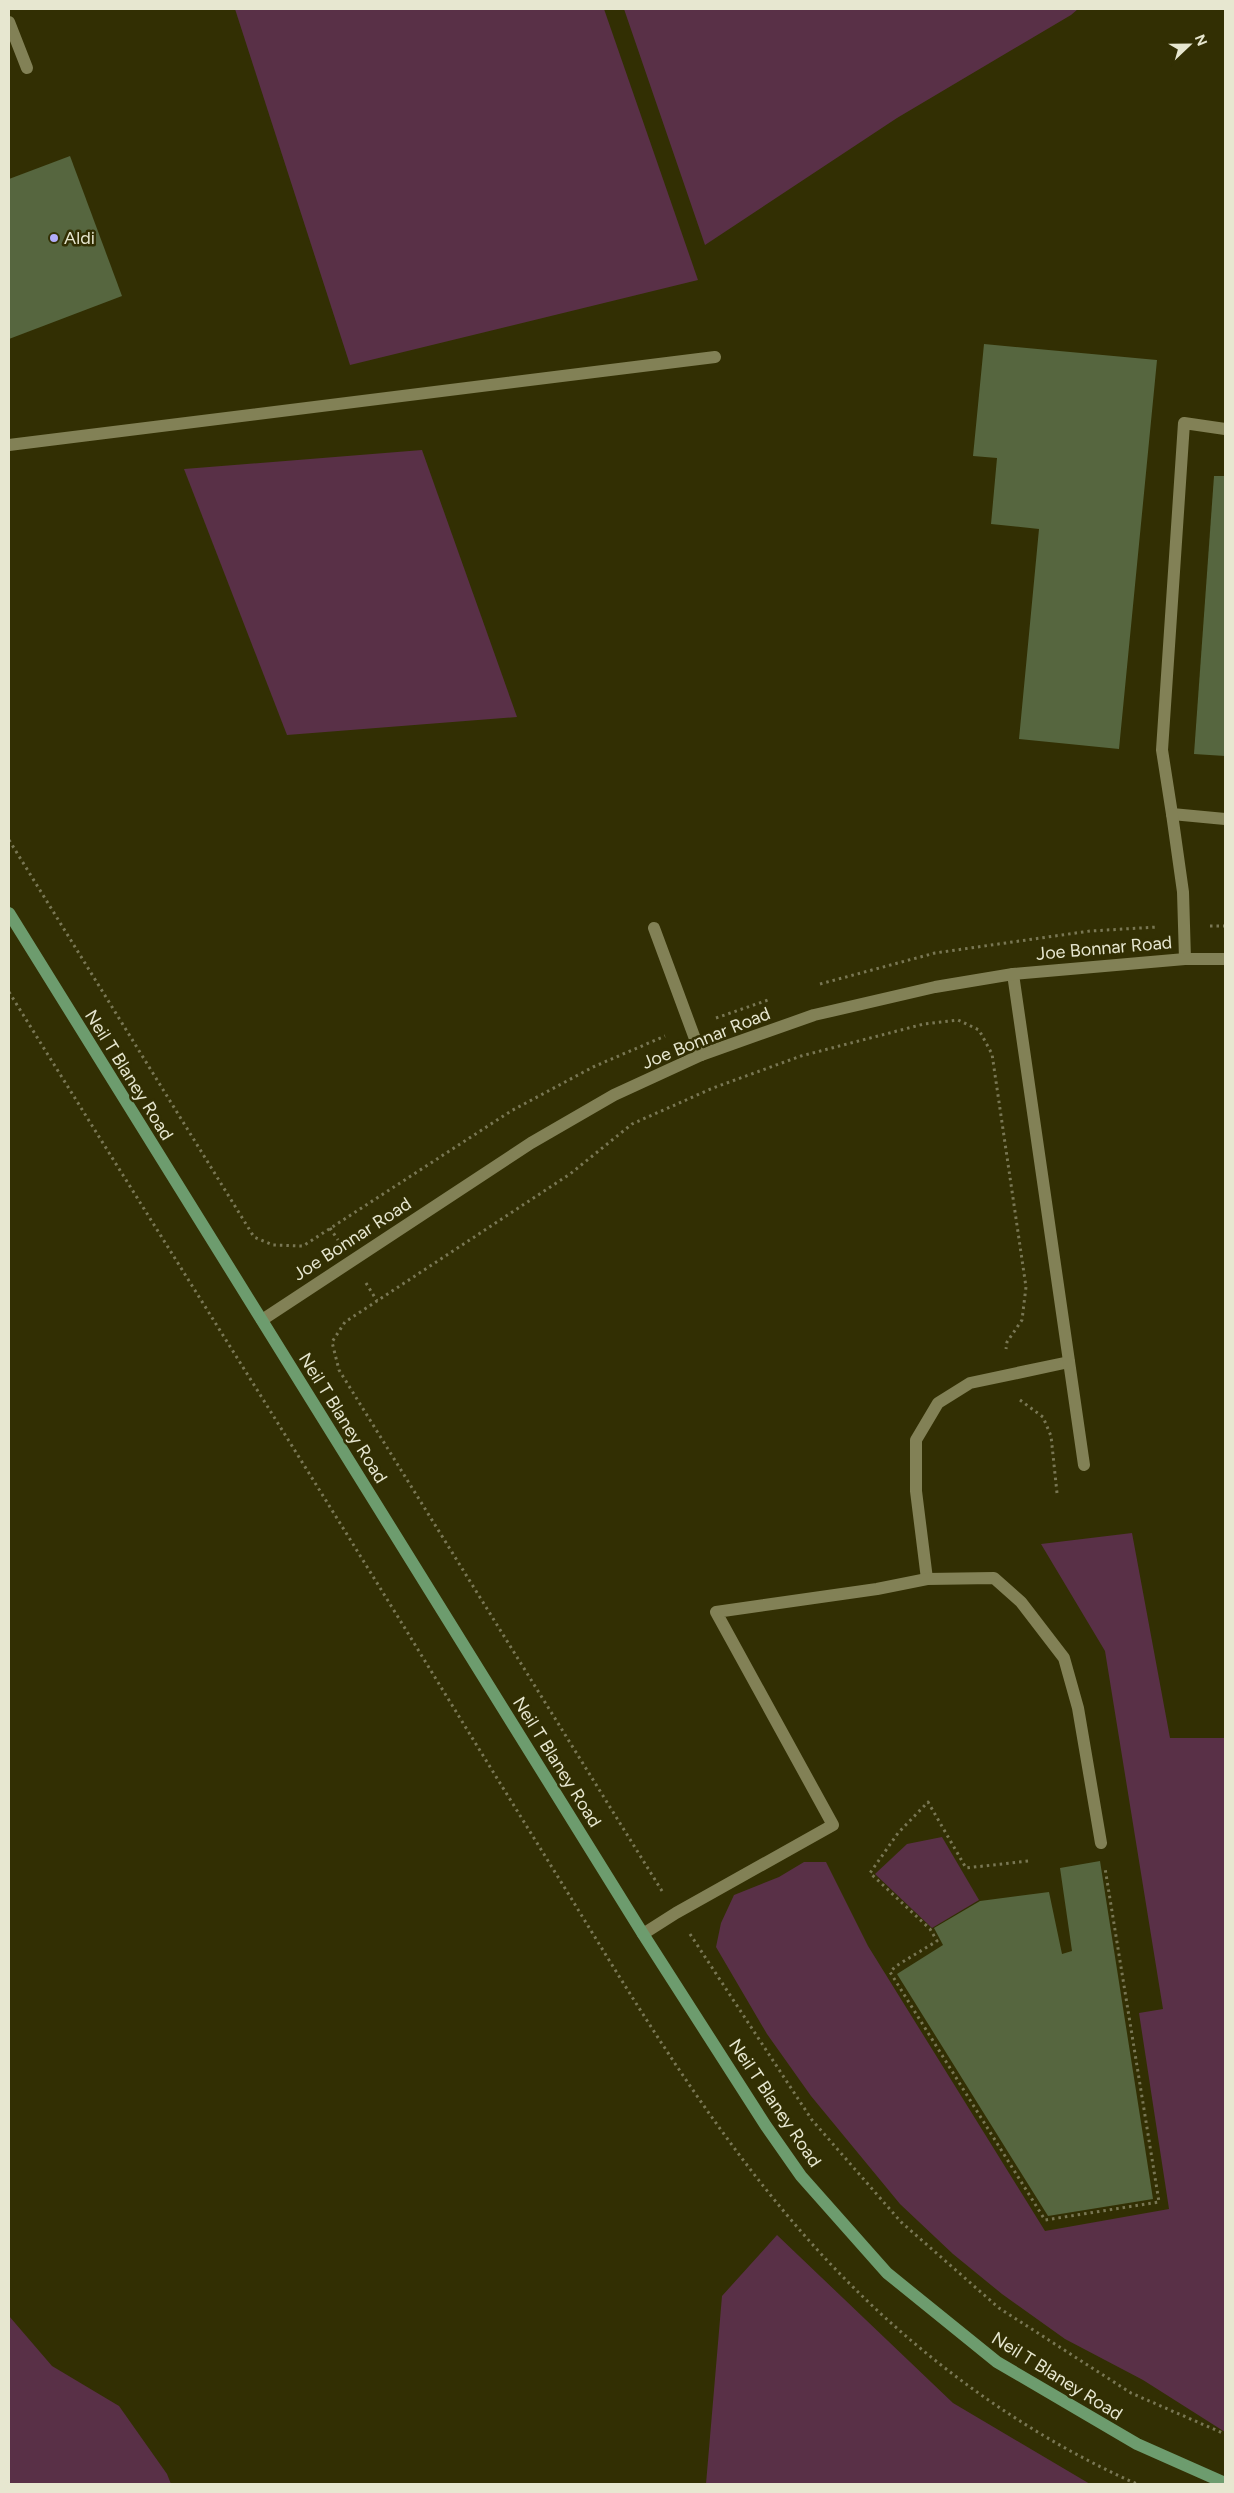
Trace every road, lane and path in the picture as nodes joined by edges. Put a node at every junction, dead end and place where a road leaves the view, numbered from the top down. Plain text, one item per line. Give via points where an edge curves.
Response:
1 (9, 22) edge
2 (27, 68) dead end
3 (714, 357) dead end
4 (1225, 429) edge
5 (9, 445) edge
6 (1172, 814) junction
7 (1225, 819) edge
8 (9, 840) edge
9 (9, 913) edge
10 (1184, 926) junction
11 (1225, 926) edge
12 (654, 928) dead end
13 (1185, 959) junction
14 (1225, 959) edge
15 (1013, 974) junction
16 (814, 986) dead end
17 (776, 998) dead end
18 (691, 1026) junction
19 (701, 1055) junction
20 (262, 1320) junction
21 (1069, 1362) junction
22 (1084, 1465) dead end
23 (927, 1579) junction
24 (1101, 1844) joint
25 (1028, 1861) dead end
26 (643, 1934) junction
27 (1225, 2483) edge

1 - 2 street
3 - 5 street
4 - 6 street via 1184,423 1162,750
6 - 7 street
6 - 10 street via 1183,892
8 - 18 path via 254,1237 273,1245 303,1246 512,1111 593,1067
9 - 20 main road, Neil T Blaney Road
10 - 11 path
10 - 13 street
10 - 16 path via 1090,931 935,953
12 - 18 street
13 - 14 street, Joe Bonnar Road
13 - 15 street, Joe Bonnar Road
15 - 19 street, Joe Bonnar Road via 936,987 814,1015
15 - 21 street
17 - 18 path
18 - 19 street
19 - 20 street, Joe Bonnar Road via 614,1094 531,1144
20 - 26 main road, Neil T Blaney Road
21 - 22 street
21 - 23 street via 970,1384 938,1403 916,1440 916,1490
23 - 24 street via 994,1578 1020,1602 1064,1658 1078,1708
23 - 26 street via 716,1612 833,1825
24 - 25 path via 1159,2202 1045,2220 890,1972 937,1941 930,1930 870,1873 898,1833 928,1802 966,1868
26 - 27 main road, Neil T Blaney Road via 801,2176 886,2273 997,2362 1137,2444

